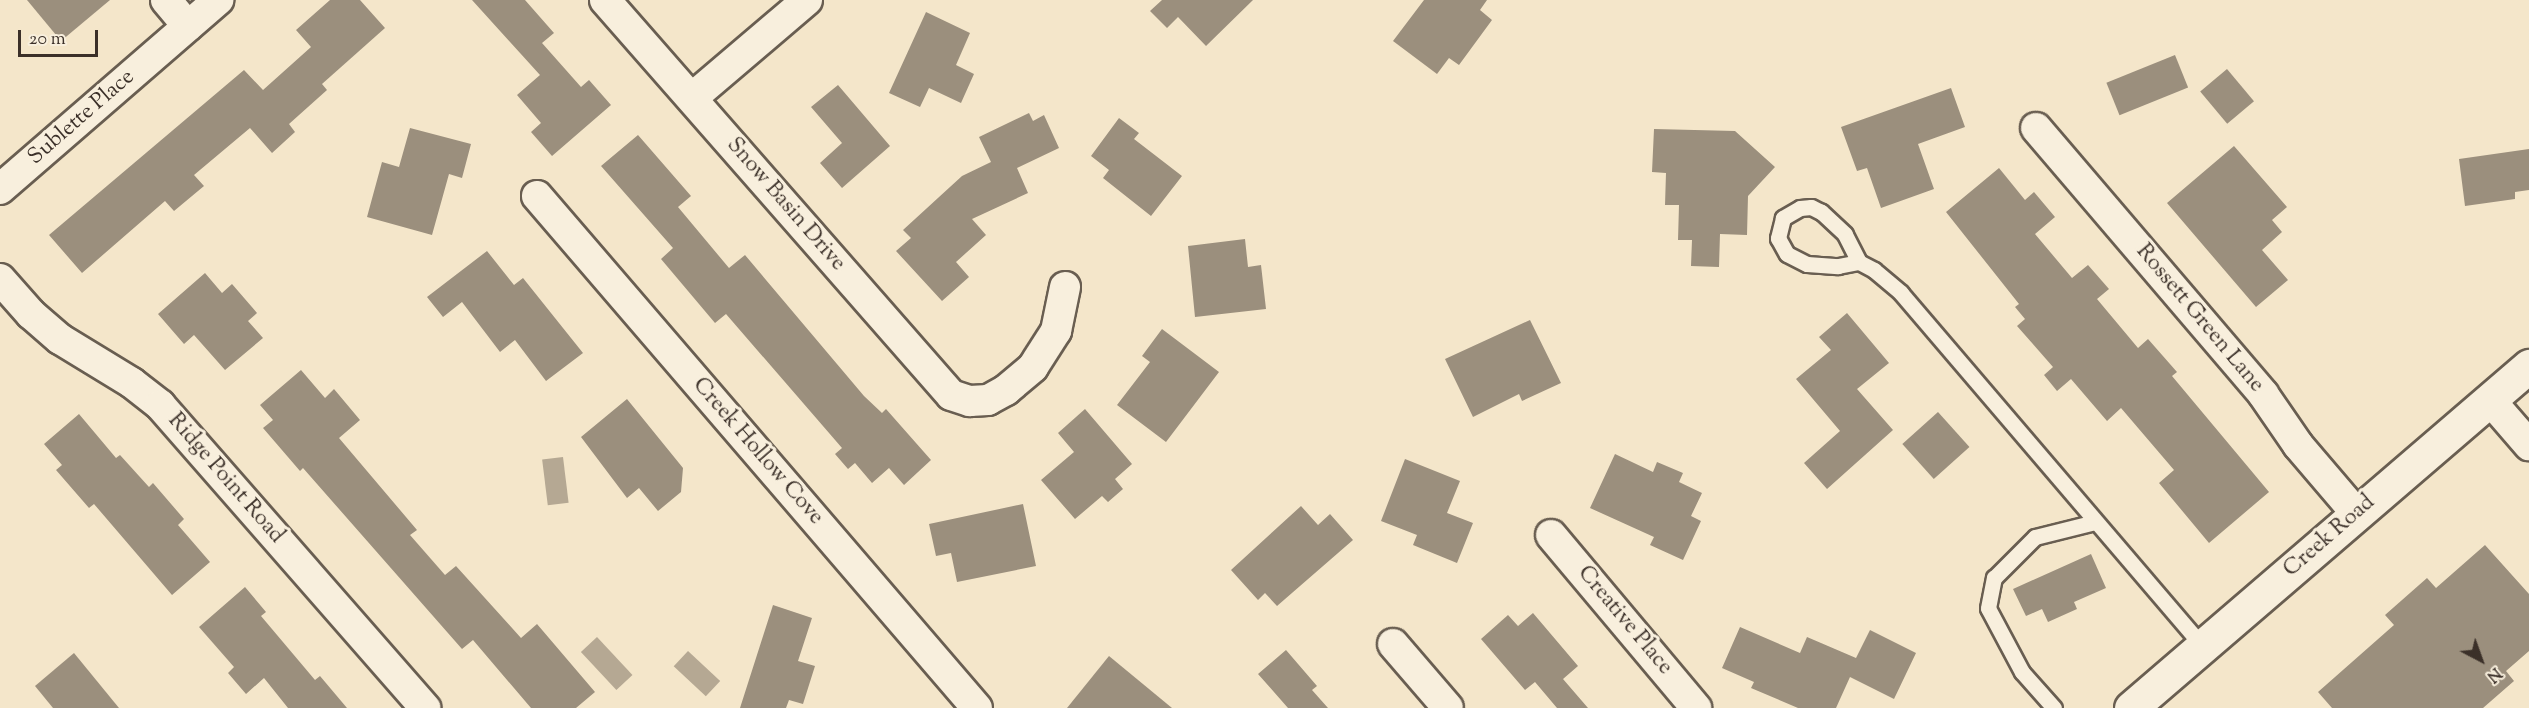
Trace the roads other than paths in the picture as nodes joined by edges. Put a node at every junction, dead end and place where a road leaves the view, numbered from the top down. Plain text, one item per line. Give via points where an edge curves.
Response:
1 (166, 0) edge
2 (218, 0) edge
3 (605, 0) edge
4 (807, 0) edge
5 (188, 26) junction
6 (692, 98) junction
7 (2036, 128) dead end
8 (0, 189) edge
9 (537, 196) dead end
10 (1859, 262) junction
11 (0, 279) edge
12 (1065, 288) dead end
13 (2529, 366) edge
14 (2490, 400) junction
15 (2529, 445) edge
16 (2357, 514) junction
17 (2096, 522) junction
18 (1551, 534) dead end
19 (1393, 645) dead end
20 (2203, 647) junction
21 (425, 708) edge
22 (977, 708) edge
23 (1448, 708) edge
24 (1696, 708) edge
25 (2054, 708) edge
26 (2131, 708) edge

1 - 5 street
2 - 5 street, Sublette Place
3 - 6 street, Snow Basin Drive
4 - 6 street
5 - 8 street, Sublette Place
6 - 12 street, Snow Basin Drive via 951,395 970,401 988,400 1033,367 1056,331
7 - 16 street, Rossett Green Lane via 2263,394 2298,445
9 - 22 street, Creek Hollow Cove
10 - 10 lane via 1830,266 1797,260 1787,254 1778,238 1783,218 1800,208 1811,207 1821,212 1845,234
10 - 17 lane via 1900,293
11 - 21 street, Ridge Point Road via 60,339 160,405
13 - 14 street, Creek Road
14 - 15 street
14 - 16 street, Creek Road
16 - 20 street, Creek Road
17 - 20 lane
17 - 25 lane via 2035,537 1994,578 1988,608 2022,672
18 - 24 street, Creative Place
19 - 23 street
20 - 26 street, Creek Road

